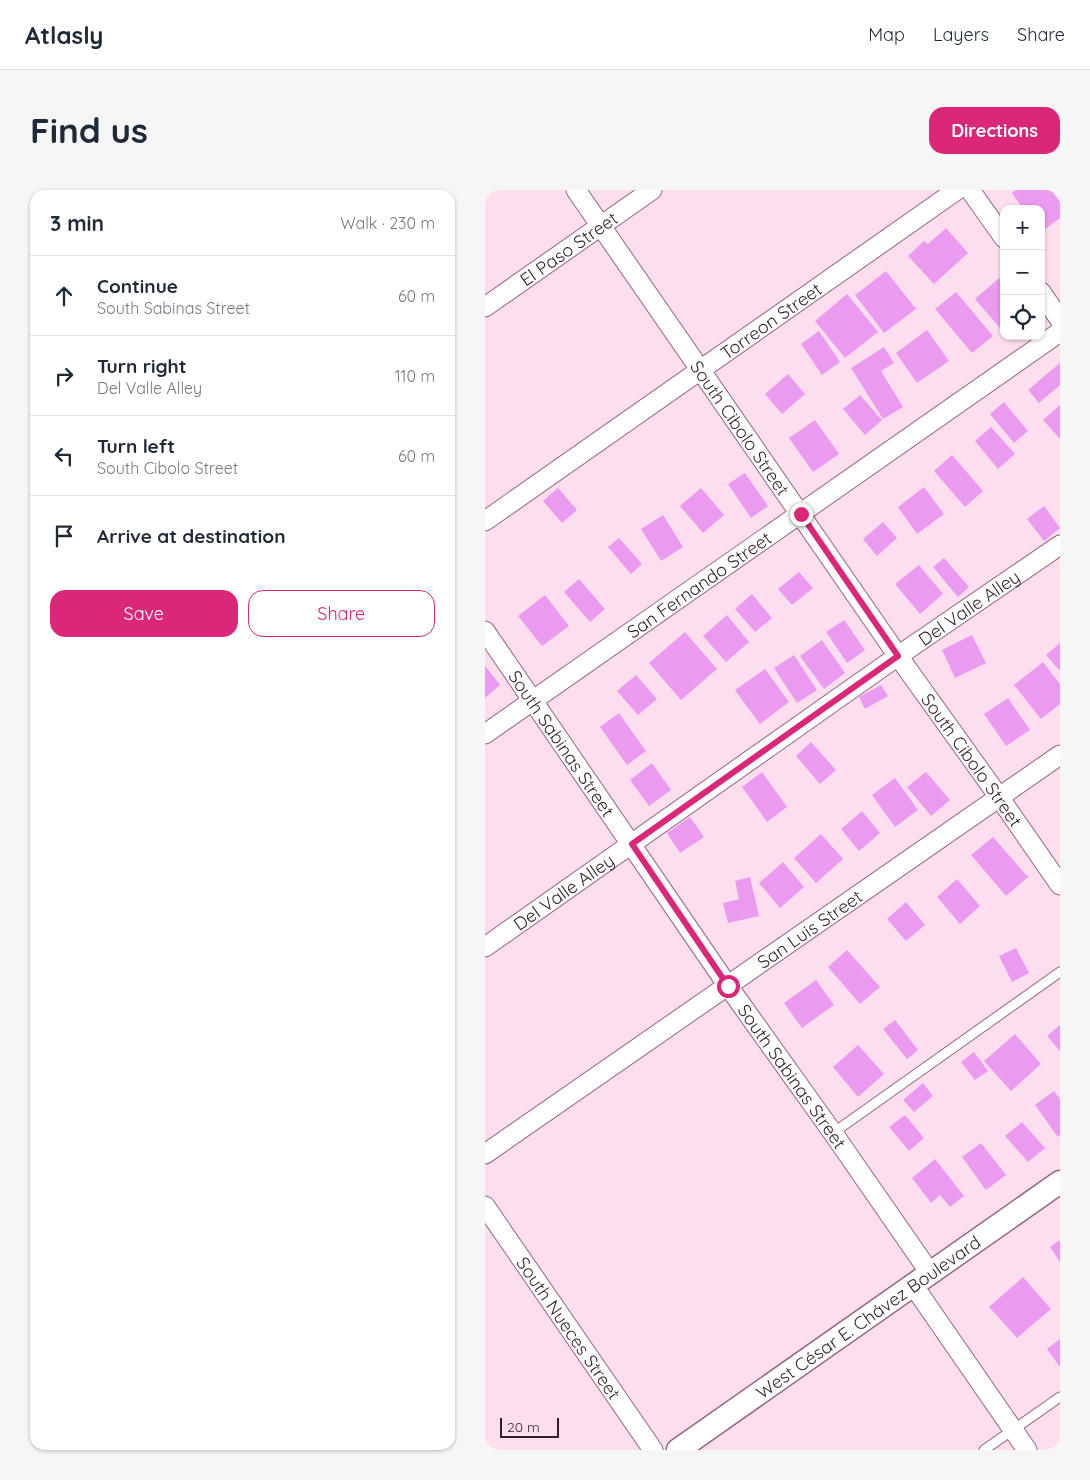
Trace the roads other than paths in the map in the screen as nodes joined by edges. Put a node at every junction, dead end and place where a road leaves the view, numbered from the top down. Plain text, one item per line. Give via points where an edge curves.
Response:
1 (576, 190) edge
2 (652, 190) edge
3 (957, 190) edge
4 (970, 190) edge
5 (601, 226) junction
6 (1000, 232) edge
7 (1043, 295) edge
8 (485, 307) edge
9 (1060, 320) edge
10 (1060, 332) edge
11 (700, 370) junction
12 (801, 514) junction
13 (485, 521) edge
14 (1060, 545) edge
15 (485, 631) edge
16 (898, 656) junction
17 (533, 701) junction
18 (485, 734) edge
19 (1060, 755) edge
20 (999, 797) junction
21 (632, 844) junction
22 (1060, 886) edge
23 (485, 947) edge
24 (1060, 972) edge
25 (728, 986) junction
26 (833, 1133) junction
27 (485, 1154) edge
28 (1060, 1182) edge
29 (485, 1206) edge
30 (922, 1279) junction
31 (1060, 1397) edge
32 (1013, 1430) junction
33 (653, 1450) edge
34 (678, 1450) edge
35 (984, 1450) edge
36 (1027, 1450) edge

1 - 5 street, South Cibolo Street
2 - 5 street, El Paso Street
3 - 11 street, Torreon Street
4 - 6 street
5 - 8 street, El Paso Street
5 - 11 street, South Cibolo Street
7 - 9 street
10 - 12 street, San Fernando Street
11 - 12 street, South Cibolo Street
11 - 13 street, Torreon Street
12 - 16 street, South Cibolo Street
12 - 17 street, San Fernando Street
14 - 16 street, Del Valle Alley
15 - 17 street, South Sabinas Street
16 - 20 street, South Cibolo Street
16 - 21 street, Del Valle Alley
17 - 18 street, San Fernando Street
17 - 21 street, South Sabinas Street
19 - 20 street, San Luis Street
20 - 22 street, South Cibolo Street
20 - 25 street, San Luis Street
21 - 23 street, Del Valle Alley
21 - 25 street, South Sabinas Street
24 - 26 lane
25 - 26 street, South Sabinas Street
25 - 27 street, San Luis Street
26 - 30 street, South Sabinas Street
28 - 30 street, West César E. Chávez Boulevard
29 - 33 street, South Nueces Street
30 - 32 street, South Sabinas Street
30 - 34 street, West César E. Chávez Boulevard
31 - 32 lane
32 - 35 lane
32 - 36 street, South Sabinas Street

